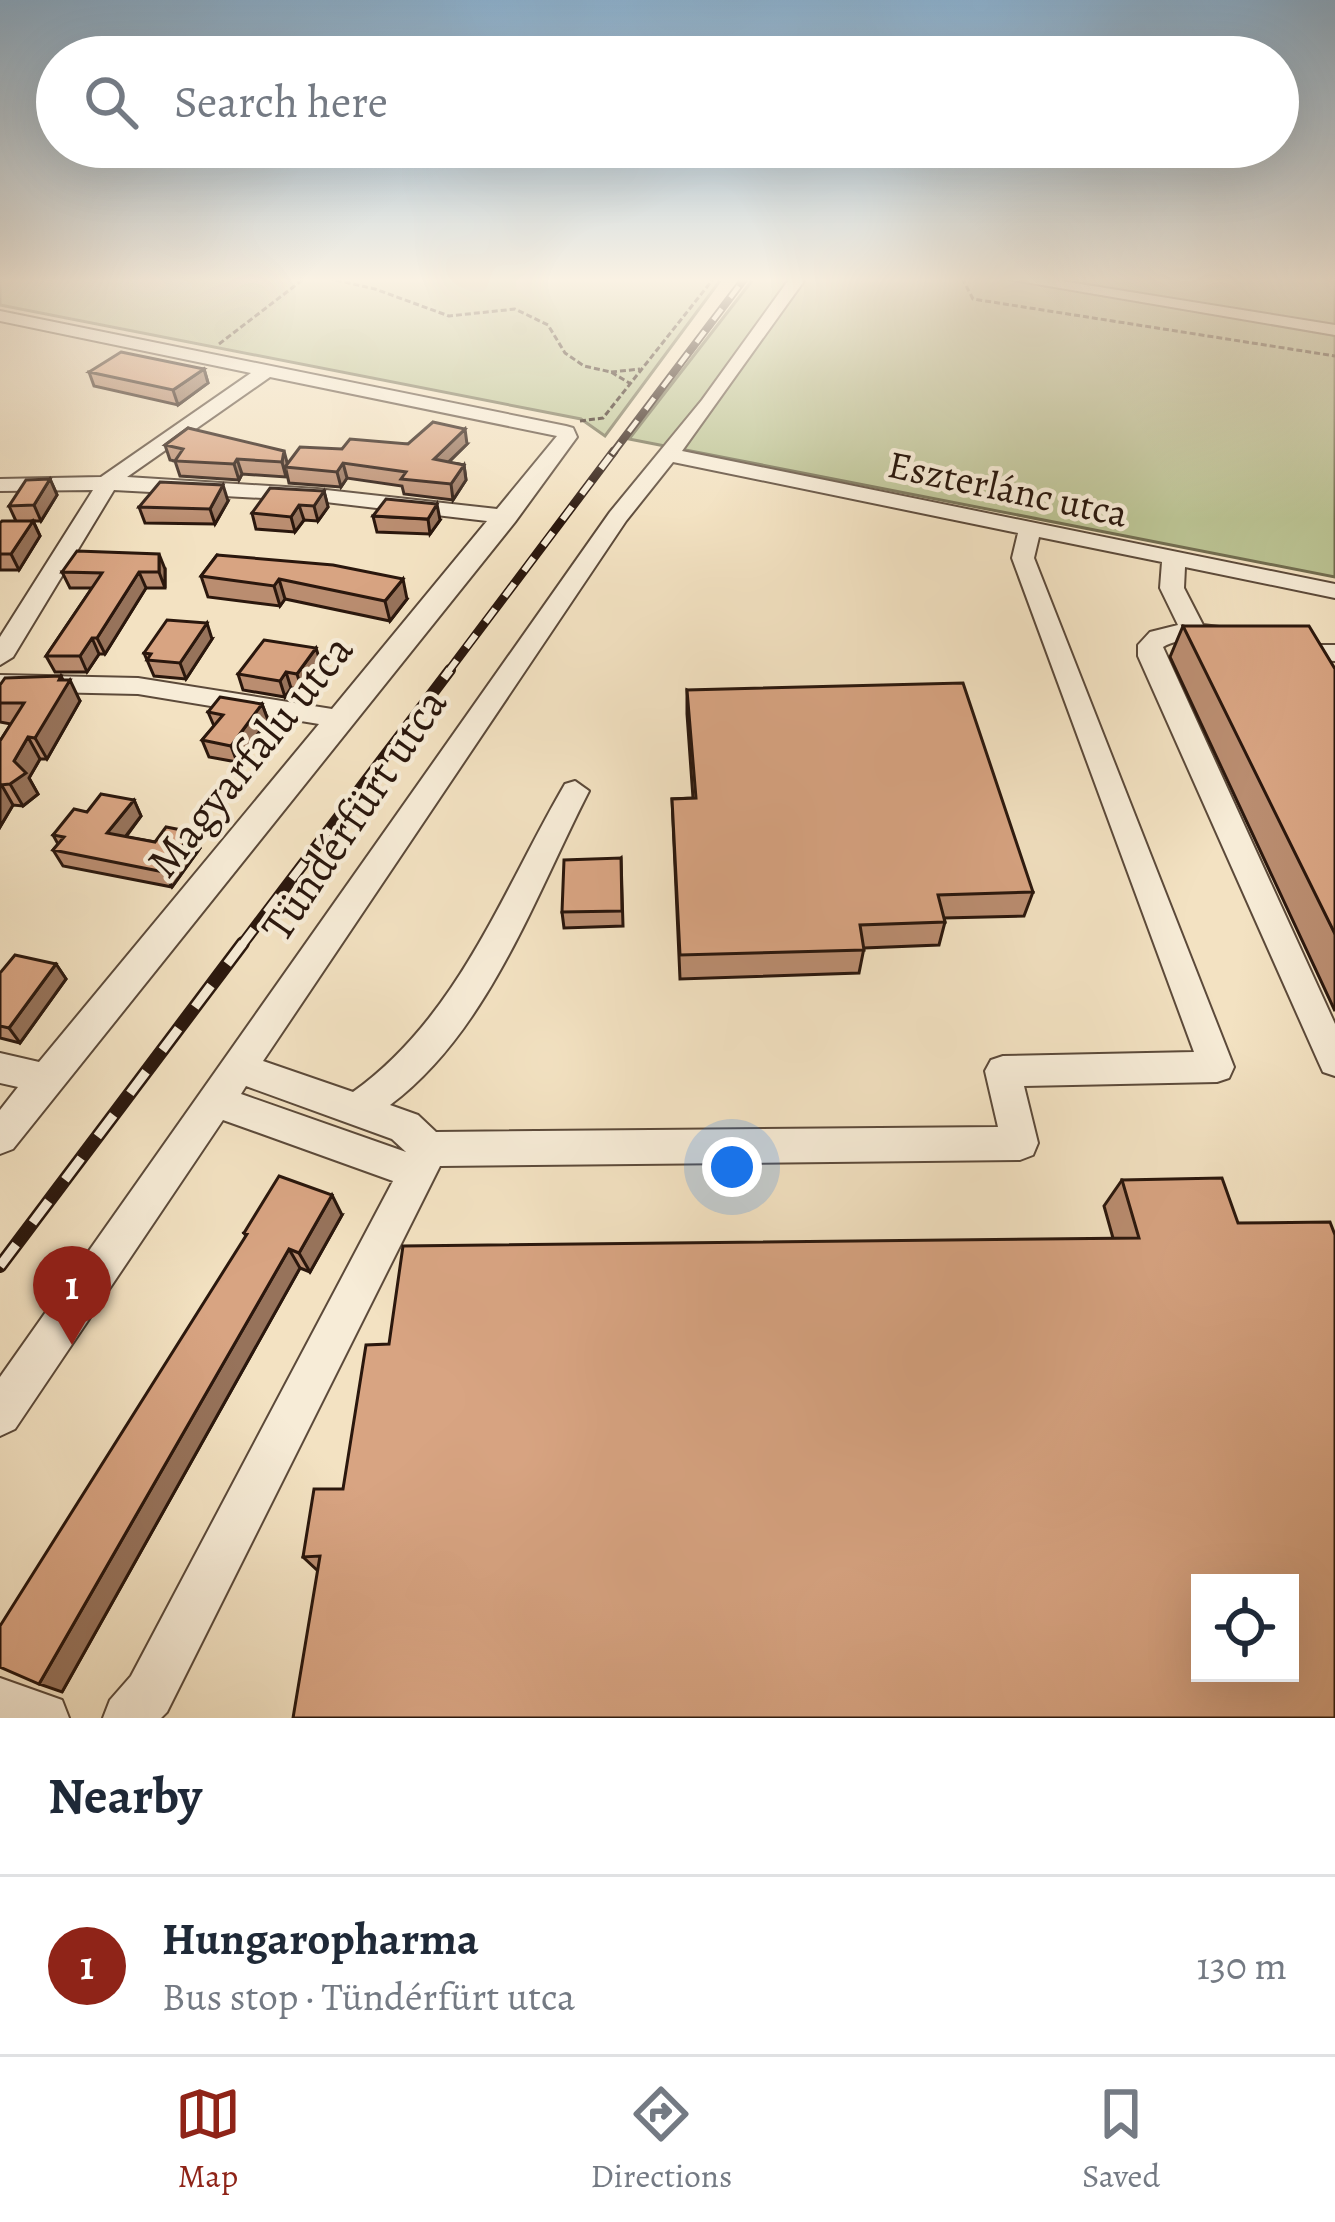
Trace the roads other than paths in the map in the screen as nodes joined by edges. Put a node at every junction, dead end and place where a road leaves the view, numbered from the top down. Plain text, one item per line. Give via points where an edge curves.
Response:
1 (200, 358) edge
2 (741, 358) edge
3 (265, 372) junction
4 (666, 454) junction
5 (0, 469) edge
6 (110, 480) junction
7 (55, 483) junction
8 (0, 485) edge
9 (506, 517) junction
10 (1030, 529) junction
11 (1174, 559) junction
12 (1335, 591) edge
13 (1194, 633) junction
14 (1252, 633) edge
15 (1313, 648) edge
16 (0, 657) edge
17 (0, 682) edge
18 (1335, 689) edge
19 (341, 719) junction
20 (575, 791) dead end
21 (1335, 1061) edge
22 (0, 1068) edge
23 (240, 1068) junction
24 (47, 1079) junction
25 (218, 1102) junction
26 (358, 1109) junction
27 (0, 1137) edge
28 (423, 1161) junction
29 (0, 1414) edge
30 (0, 1703) edge
31 (44, 1718) edge
32 (128, 1718) edge

1 - 3 street
2 - 4 street, Tündérfürt utca
3 - 6 street
3 - 9 street, Magyarfalu utca via 566,432
4 - 10 street, Eszterlánc utca
4 - 23 street, Tündérfürt utca
5 - 7 street
6 - 7 street
6 - 9 street via 334,494
6 - 16 street
7 - 8 street
9 - 19 street, Magyarfalu utca
10 - 11 street, Eszterlánc utca
10 - 28 street via 1023,558 1217,1067 1004,1071 1020,1143
11 - 12 street, Eszterlánc utca
11 - 13 street via 1172,588
13 - 14 street
13 - 21 street via 1159,637 1151,656
15 - 18 street
17 - 19 street via 138,686
19 - 24 street, Magyarfalu utca
20 - 26 street via 432,1040
22 - 24 street
23 - 25 street, Tündérfürt utca
23 - 26 street
24 - 27 street, Magyarfalu utca
25 - 28 street
25 - 29 street, Tündérfürt utca
26 - 28 street via 405,1127
28 - 32 street via 148,1694
30 - 31 street

